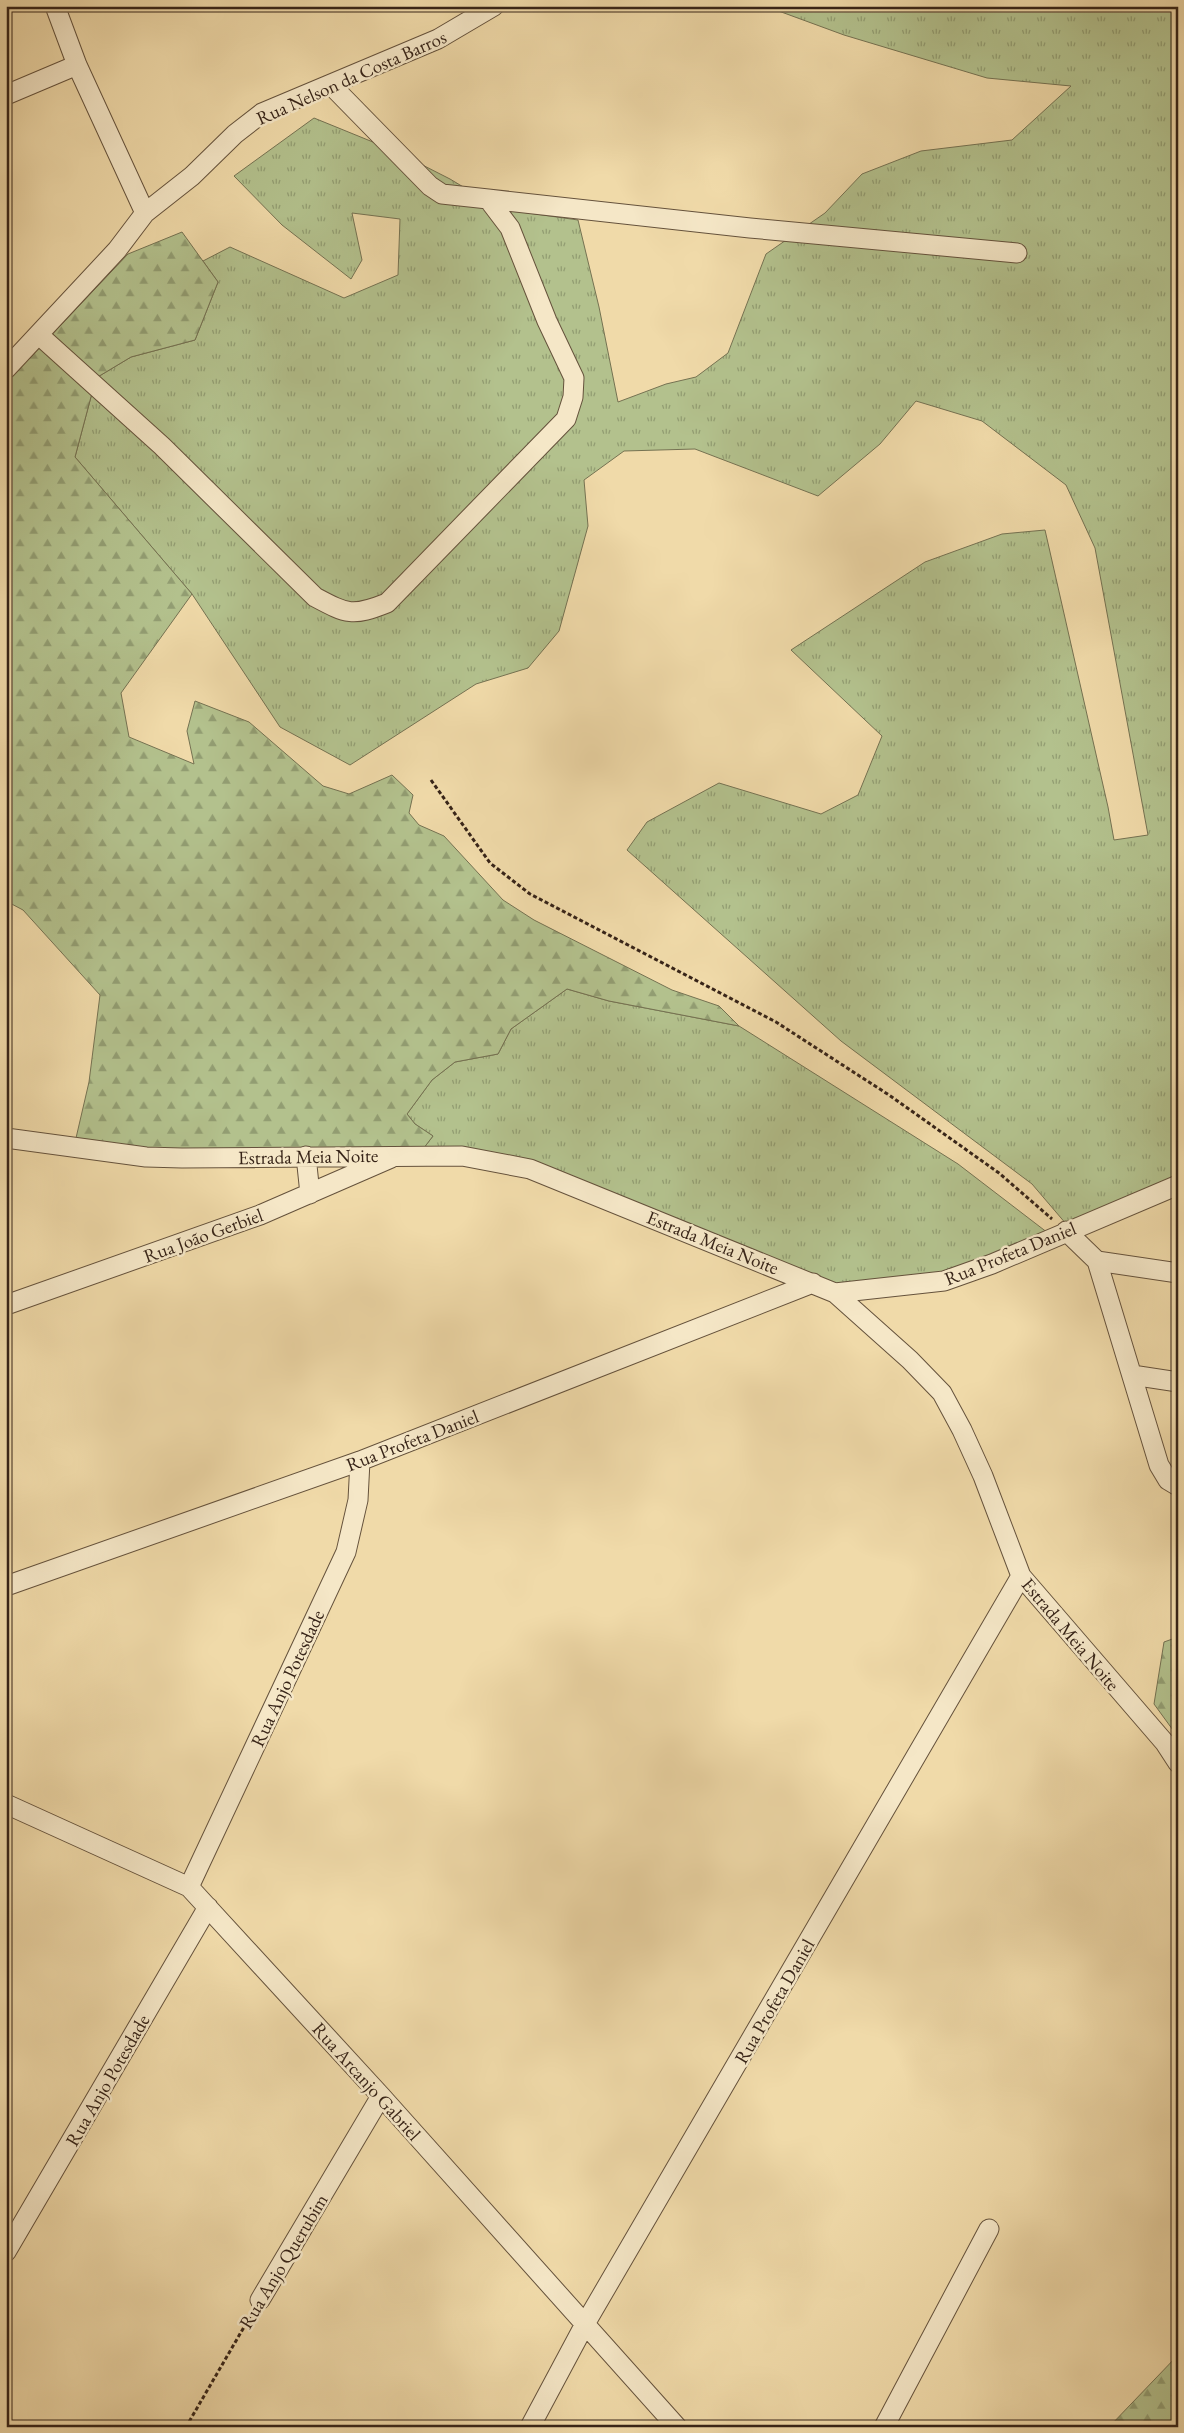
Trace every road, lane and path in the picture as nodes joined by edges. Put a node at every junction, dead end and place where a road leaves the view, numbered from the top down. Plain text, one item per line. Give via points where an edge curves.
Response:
1 (55, 6) edge
2 (494, 6) edge
3 (77, 66) junction
4 (331, 85) junction
5 (6, 95) edge
6 (488, 199) junction
7 (145, 213) junction
8 (1017, 253) dead end
9 (39, 335) junction
10 (6, 369) edge
11 (431, 780) dead end
12 (6, 1138) edge
13 (397, 1155) junction
14 (306, 1156) junction
15 (1178, 1185) edge
16 (310, 1194) junction
17 (1066, 1231) junction
18 (1097, 1261) junction
19 (1178, 1273) edge
20 (813, 1283) junction
21 (835, 1293) junction
22 (6, 1305) edge
23 (1132, 1375) junction
24 (1178, 1382) edge
25 (360, 1461) junction
26 (1178, 1486) edge
27 (1021, 1576) junction
28 (6, 1586) edge
29 (1178, 1763) edge
30 (6, 1804) edge
31 (189, 1887) junction
32 (208, 1907) junction
33 (381, 2096) junction
34 (989, 2229) dead end
35 (6, 2252) edge
36 (260, 2300) joint
37 (585, 2324) junction
38 (186, 2427) edge
39 (530, 2427) edge
40 (677, 2427) edge
41 (884, 2427) edge

1 - 3 street
2 - 4 street, Rua Nelson da Costa Barros via 438,39
3 - 5 street
3 - 7 street
4 - 6 street via 430,186 442,194
4 - 7 street, Rua Nelson da Costa Barros via 262,113
6 - 8 street
6 - 9 street via 510,228 574,378 573,397 566,418 387,603 363,613 340,610 315,597 162,446
7 - 9 street, Rua Nelson da Costa Barros via 117,250
9 - 10 street, Rua Nelson da Costa Barros
11 - 17 path via 490,864 530,894 776,1022 889,1095 999,1173
12 - 14 street, Estrada Meia Noite via 146,1157
13 - 14 street, Estrada Meia Noite
13 - 16 street, Rua João Gerbiel
13 - 20 street, Estrada Meia Noite via 462,1156 530,1168
14 - 16 street
15 - 17 street, Rua Profeta Daniel
16 - 22 street, Rua João Gerbiel via 260,1215
17 - 18 street
17 - 21 street, Rua Profeta Daniel via 944,1281
18 - 19 street
18 - 23 street
20 - 21 street, Estrada Meia Noite
20 - 25 street, Rua Profeta Daniel
21 - 27 street, Estrada Meia Noite via 942,1393 983,1476
23 - 24 street
23 - 26 street via 1159,1465 1168,1480
25 - 28 street, Rua Profeta Daniel
25 - 31 street, Rua Anjo Potesdade via 358,1500 346,1552
27 - 29 street, Estrada Meia Noite via 1165,1743
27 - 37 street, Rua Profeta Daniel
30 - 31 street, Rua Arcanjo Gabriel
31 - 32 street, Rua Arcanjo Gabriel
32 - 33 street, Rua Arcanjo Gabriel
32 - 35 street, Rua Anjo Potesdade
33 - 36 street, Rua Anjo Querubim
33 - 37 street, Rua Arcanjo Gabriel
34 - 41 street
36 - 38 path, Rua Anjo Querubim
37 - 39 street, Rua Profeta Daniel
37 - 40 street, Rua Arcanjo Gabriel

